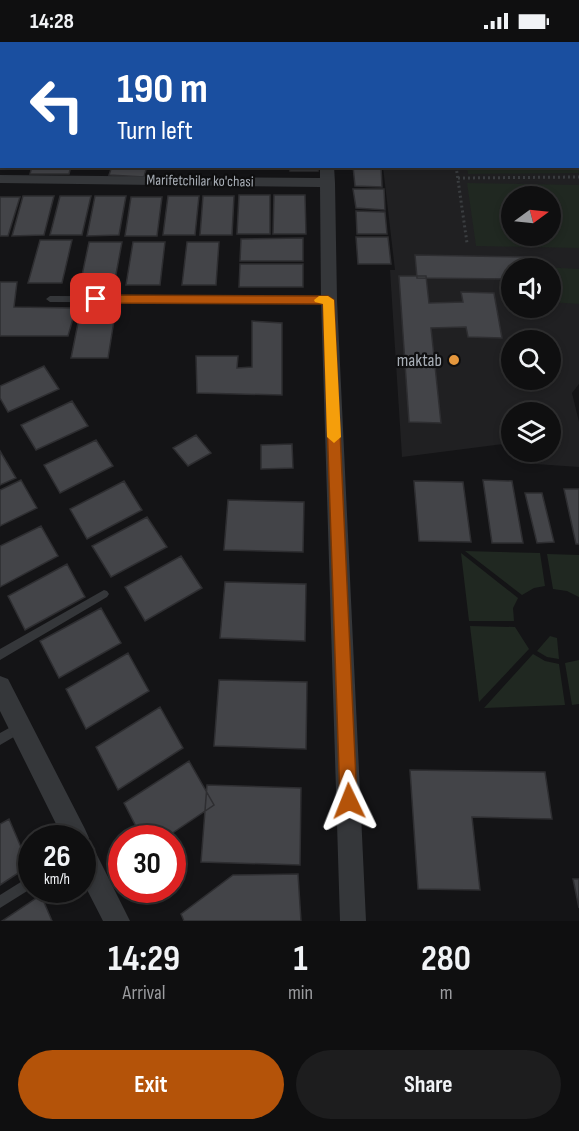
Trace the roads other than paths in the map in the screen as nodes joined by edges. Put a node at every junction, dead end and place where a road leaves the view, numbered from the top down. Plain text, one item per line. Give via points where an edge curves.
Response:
1 (327, 175) edge
2 (0, 179) edge
3 (50, 299) dead end
4 (328, 300) junction
5 (104, 594) dead end
6 (0, 655) edge
7 (0, 687) edge
8 (10, 733) edge
9 (68, 825) edge
10 (96, 880) edge
11 (18, 890) edge
12 (0, 902) edge
13 (117, 921) edge
14 (353, 921) edge

1 - 2 street, Marifetchilar ko'chasi
1 - 4 street
3 - 4 lane
4 - 14 street
5 - 6 lane
7 - 8 street
8 - 9 street
10 - 13 street
11 - 12 lane

